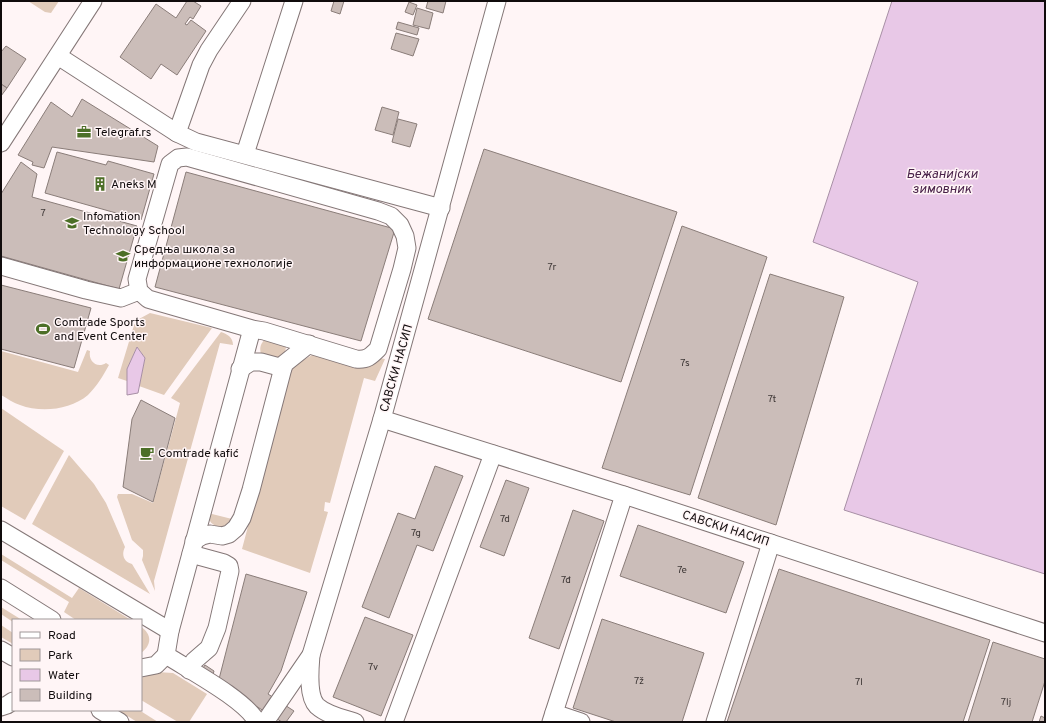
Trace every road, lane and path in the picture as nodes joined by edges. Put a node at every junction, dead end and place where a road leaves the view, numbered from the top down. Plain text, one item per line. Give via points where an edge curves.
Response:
1 (93, 1) edge
2 (242, 1) edge
3 (294, 1) edge
4 (497, 1) edge
5 (58, 56) junction
6 (177, 133) junction
7 (1, 143) edge
8 (245, 154) junction
9 (441, 208) junction
10 (1, 266) edge
11 (139, 291) junction
12 (252, 328) junction
13 (309, 344) junction
14 (283, 368) junction
15 (240, 369) junction
16 (382, 419) junction
17 (493, 454) junction
18 (624, 495) junction
19 (1, 530) edge
20 (771, 543) junction
21 (192, 548) junction
22 (1, 588) edge
23 (50, 619) edge
24 (170, 631) junction
25 (1045, 633) edge
26 (1, 650) edge
27 (166, 655) junction
28 (311, 655) junction
29 (12, 656) edge
30 (142, 668) edge
31 (189, 670) junction
32 (12, 701) edge
33 (1, 707) edge
34 (102, 711) edge
35 (553, 718) edge
36 (120, 722) edge
37 (257, 722) edge
38 (265, 722) edge
39 (355, 722) edge
40 (394, 722) edge
41 (581, 722) edge
42 (715, 722) edge

1 - 5 street
2 - 6 street via 202,65
3 - 8 street
4 - 9 street, САВСКИ НАСИП
5 - 6 street
5 - 7 street
6 - 8 street via 196,142
8 - 9 street
9 - 16 street, САВСКИ НАСИП
10 - 11 street via 121,298
11 - 12 street via 148,299
11 - 13 street via 137,279 170,164 178,158 187,157 391,216 400,225 407,248 378,349 364,360
12 - 13 street
12 - 15 street
13 - 14 street via 284,364
14 - 15 street via 251,362
14 - 21 street via 242,518 229,534 202,536
15 - 21 street
16 - 17 street, САВСКИ НАСИП
16 - 28 street, САВСКИ НАСИП
17 - 18 street, САВСКИ НАСИП
17 - 40 street
18 - 20 street, САВСКИ НАСИП
18 - 35 street
19 - 24 street
20 - 25 street, САВСКИ НАСИП
20 - 42 street
21 - 24 street
21 - 31 street via 229,566 230,571 209,648 194,661
22 - 23 street
24 - 27 street
26 - 29 street
27 - 30 street via 156,665
27 - 31 street
28 - 38 street, САВСКИ НАСИП
28 - 39 street via 310,689 316,705 328,713
31 - 37 street via 237,700 254,715
32 - 33 street
34 - 36 street
35 - 41 street

